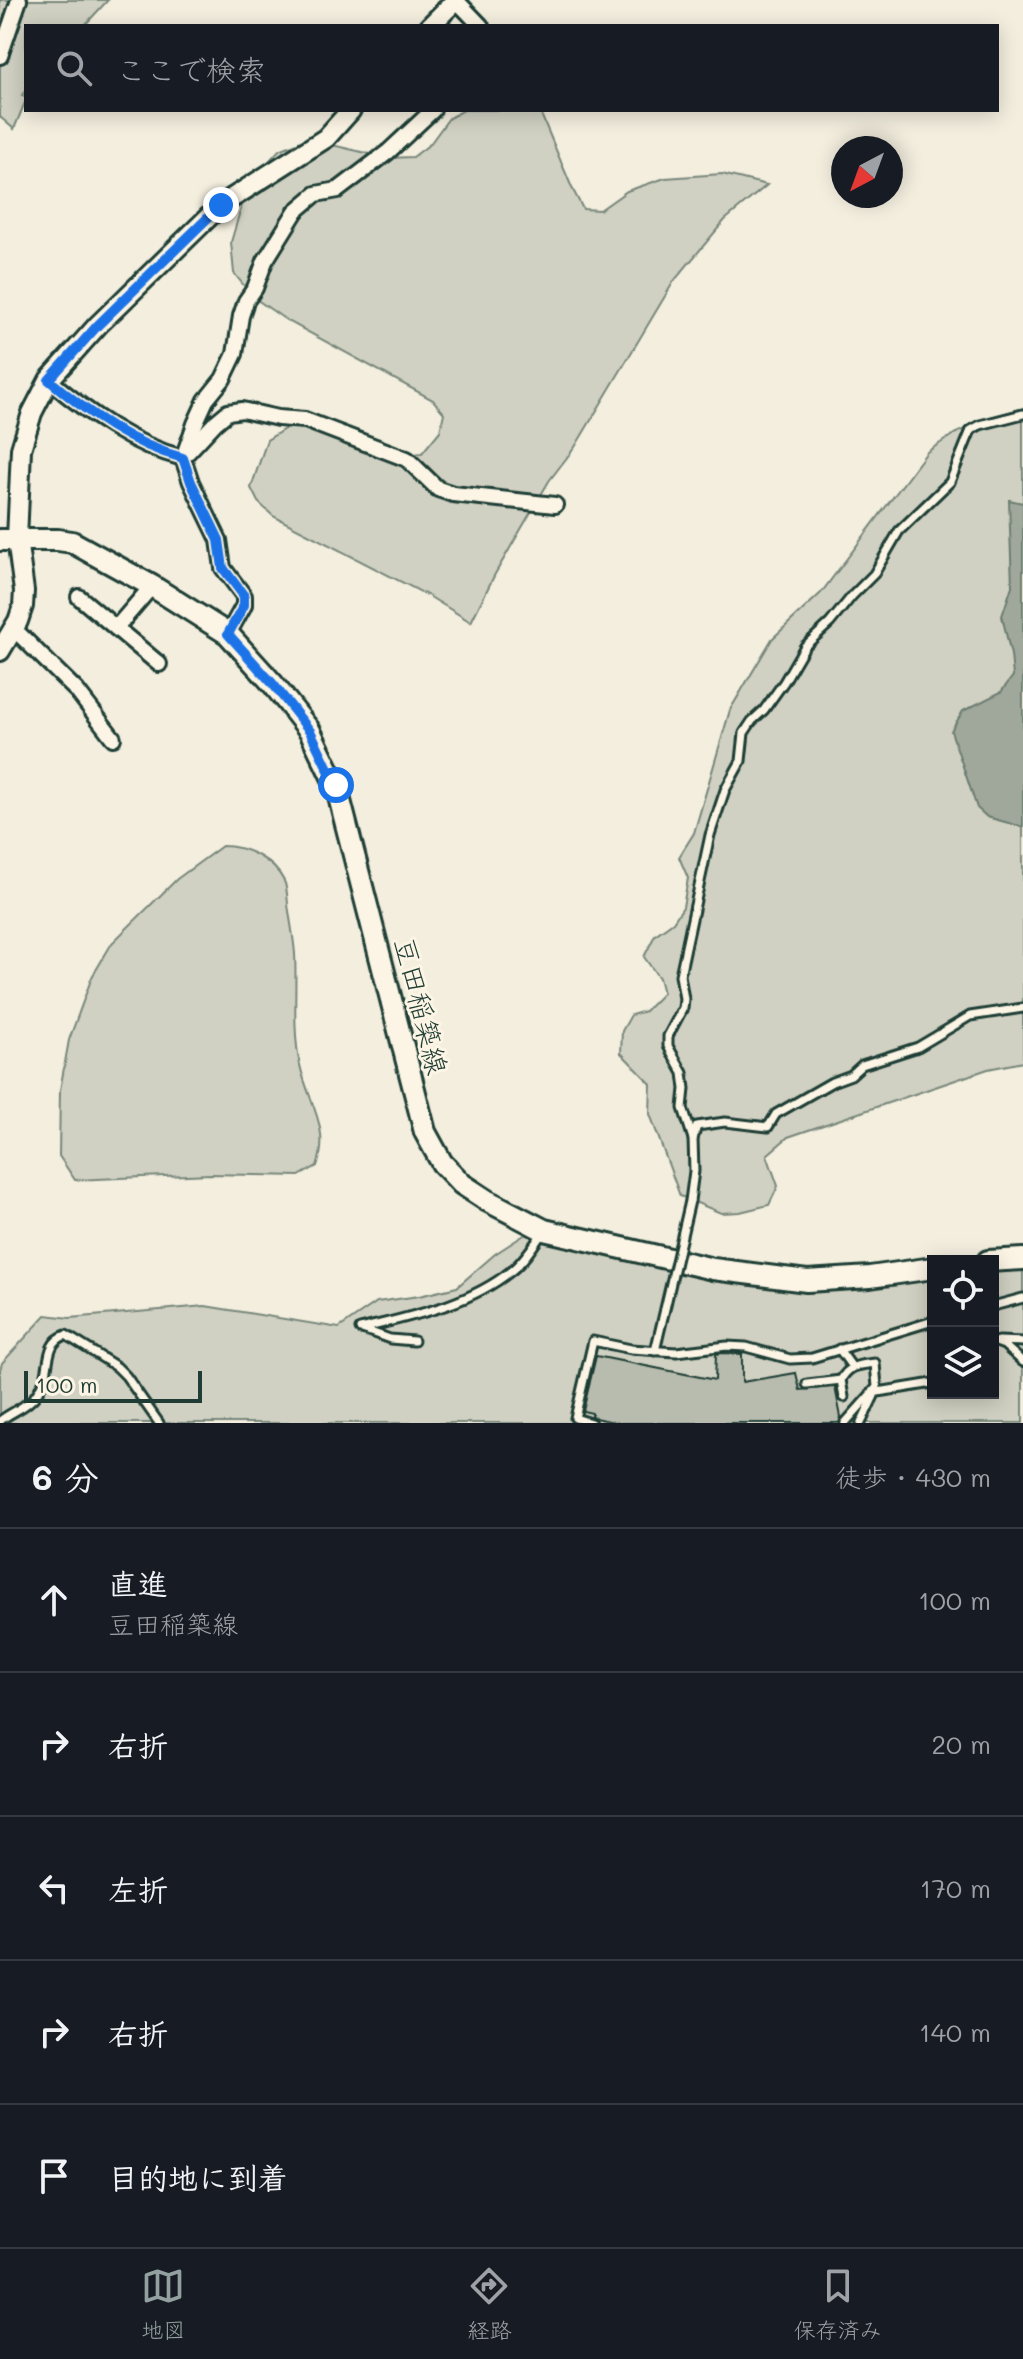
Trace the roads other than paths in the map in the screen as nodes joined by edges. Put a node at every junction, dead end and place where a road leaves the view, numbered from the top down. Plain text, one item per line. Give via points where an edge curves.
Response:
1 (19, 0) edge
2 (456, 0) edge
3 (432, 24) edge
4 (479, 24) edge
5 (0, 56) edge
6 (349, 112) edge
7 (431, 112) edge
8 (49, 380) junction
9 (1023, 414) edge
10 (183, 458) junction
11 (555, 505) dead end
12 (9, 540) edge
13 (152, 586) junction
14 (79, 597) dead end
15 (116, 628) junction
16 (14, 629) junction
17 (228, 634) junction
18 (0, 651) edge
19 (159, 664) dead end
20 (113, 738) dead end
21 (1023, 1008) edge
22 (693, 1139) junction
23 (544, 1230) junction
24 (1023, 1259) edge
25 (999, 1260) edge
26 (927, 1269) edge
27 (1023, 1298) edge
28 (999, 1304) edge
29 (927, 1323) edge
30 (414, 1341) dead end
31 (999, 1341) edge
32 (1023, 1342) edge
33 (999, 1344) edge
34 (839, 1349) junction
35 (655, 1351) junction
36 (1023, 1362) edge
37 (852, 1367) junction
38 (841, 1380) junction
39 (807, 1384) dead end
40 (927, 1384) edge
41 (874, 1393) junction
42 (844, 1397) dead end
43 (0, 1421) edge
44 (159, 1423) edge
45 (591, 1423) edge
46 (845, 1423) edge
47 (861, 1423) edge

1 - 5 street
2 - 3 street
2 - 4 street
6 - 8 street via 326,138 221,205
7 - 10 street via 356,177 338,190 316,194 289,220 246,301 235,354 206,400
8 - 10 street via 116,429 158,452
8 - 12 street via 21,449
9 - 22 lane via 971,430 950,482 899,531 874,574 805,646 744,733 741,761 710,835 680,975 683,1008 668,1036 683,1073 683,1108
10 - 11 street via 228,412 242,410 305,420 407,459 438,489 453,494
10 - 17 street via 219,540 223,568 244,596
12 - 13 main road, 豆田稲築線 via 72,542
12 - 16 street via 24,591
13 - 15 street
13 - 17 main road, 豆田稲築線
14 - 15 street
15 - 19 street
16 - 18 street
16 - 20 street via 77,691
17 - 23 main road, 豆田稲築線 via 310,731 336,785 425,1132 442,1163 462,1184
21 - 22 lane via 970,1016 918,1047 862,1065 776,1114 768,1127 711,1123 697,1126
22 - 35 lane, bridge via 690,1201
23 - 26 main road, 豆田稲築線 via 713,1269 807,1281
23 - 30 lane via 513,1270 476,1293 360,1329
24 - 25 main road
27 - 28 lane
29 - 34 lane
31 - 32 lane
33 - 36 lane
34 - 35 lane via 790,1359 746,1347
34 - 37 lane
35 - 45 lane via 593,1341 575,1418
37 - 38 lane
37 - 41 lane via 875,1363
38 - 39 lane
38 - 42 lane
40 - 41 lane
41 - 46 lane
41 - 47 lane
43 - 44 lane via 34,1398 45,1379 52,1346 66,1335 117,1367

